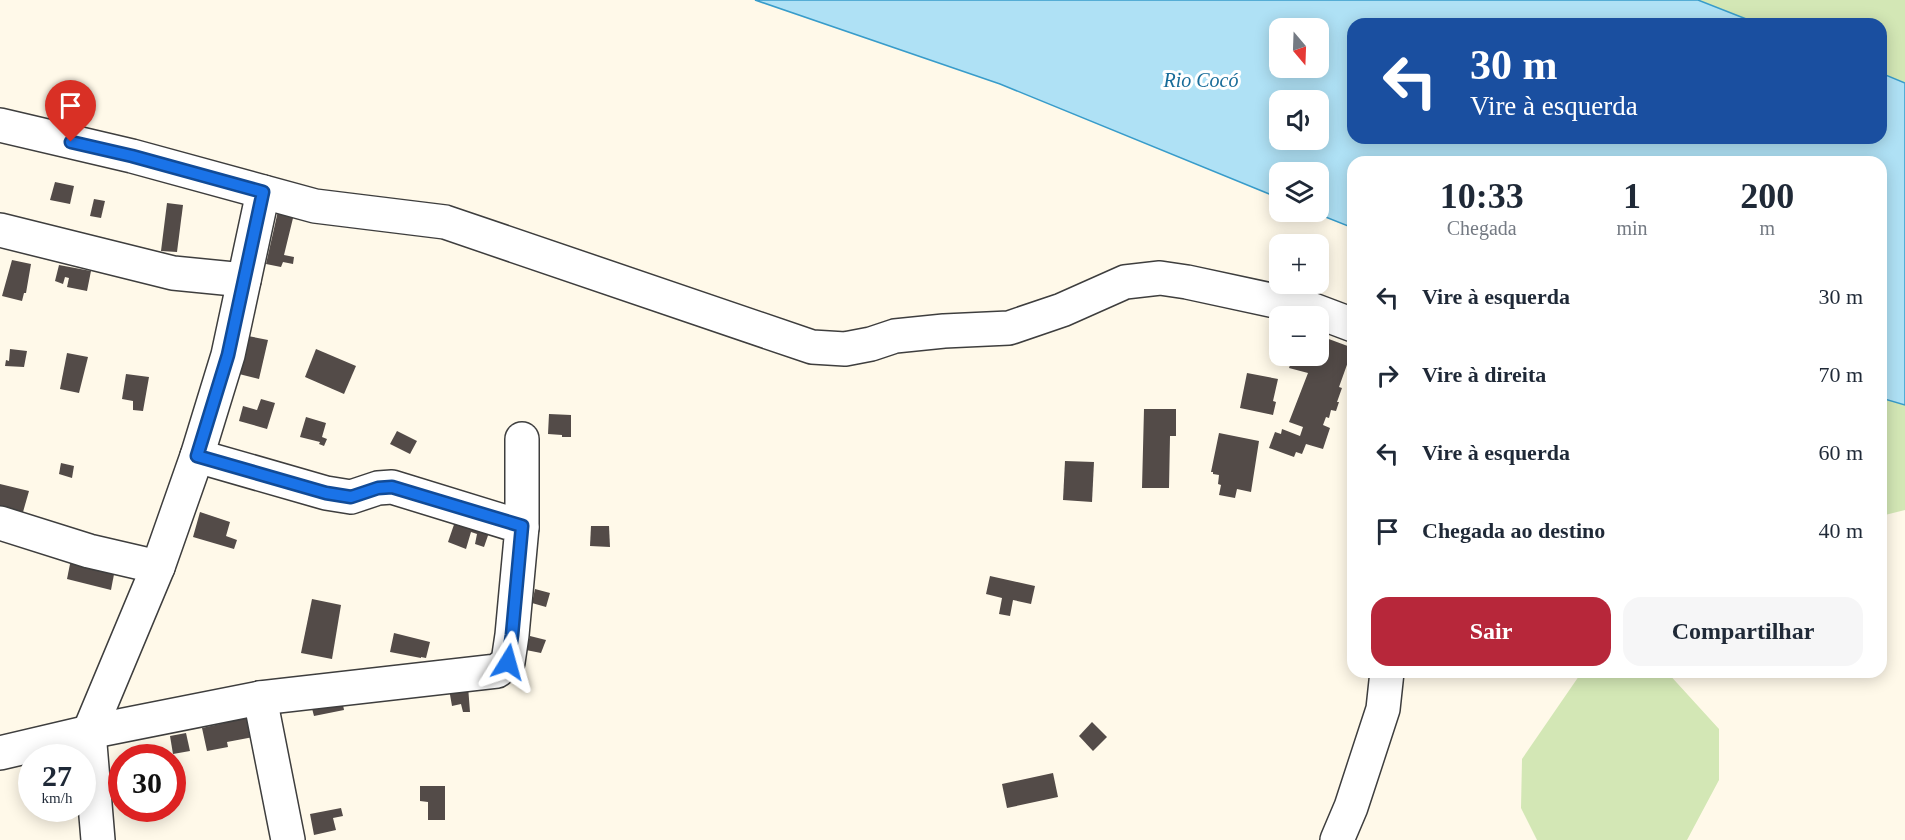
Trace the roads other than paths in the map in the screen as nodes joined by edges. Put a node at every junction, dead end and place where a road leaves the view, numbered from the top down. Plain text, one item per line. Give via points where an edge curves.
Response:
1 (0, 126) edge
2 (263, 192) junction
3 (1, 235) edge
4 (244, 280) junction
5 (1347, 323) edge
6 (522, 439) dead end
7 (197, 456) junction
8 (0, 523) edge
9 (522, 526) junction
10 (158, 567) junction
11 (1386, 678) edge
12 (260, 698) junction
13 (89, 732) junction
14 (0, 753) edge
15 (98, 840) edge
16 (288, 840) edge
17 (1336, 840) edge

1 - 2 street via 132,156
2 - 4 street
2 - 5 street via 315,206 445,222 812,347 845,349 895,336 1009,328 1125,282 1160,278 1308,308
3 - 4 street via 173,273
4 - 7 street via 228,355
6 - 9 street
7 - 9 street via 351,497 392,487
7 - 10 street
8 - 10 street via 89,551
9 - 12 street via 508,662 497,671
10 - 13 street
11 - 17 street via 1383,709
12 - 13 street
12 - 16 street
13 - 14 street
13 - 15 street

